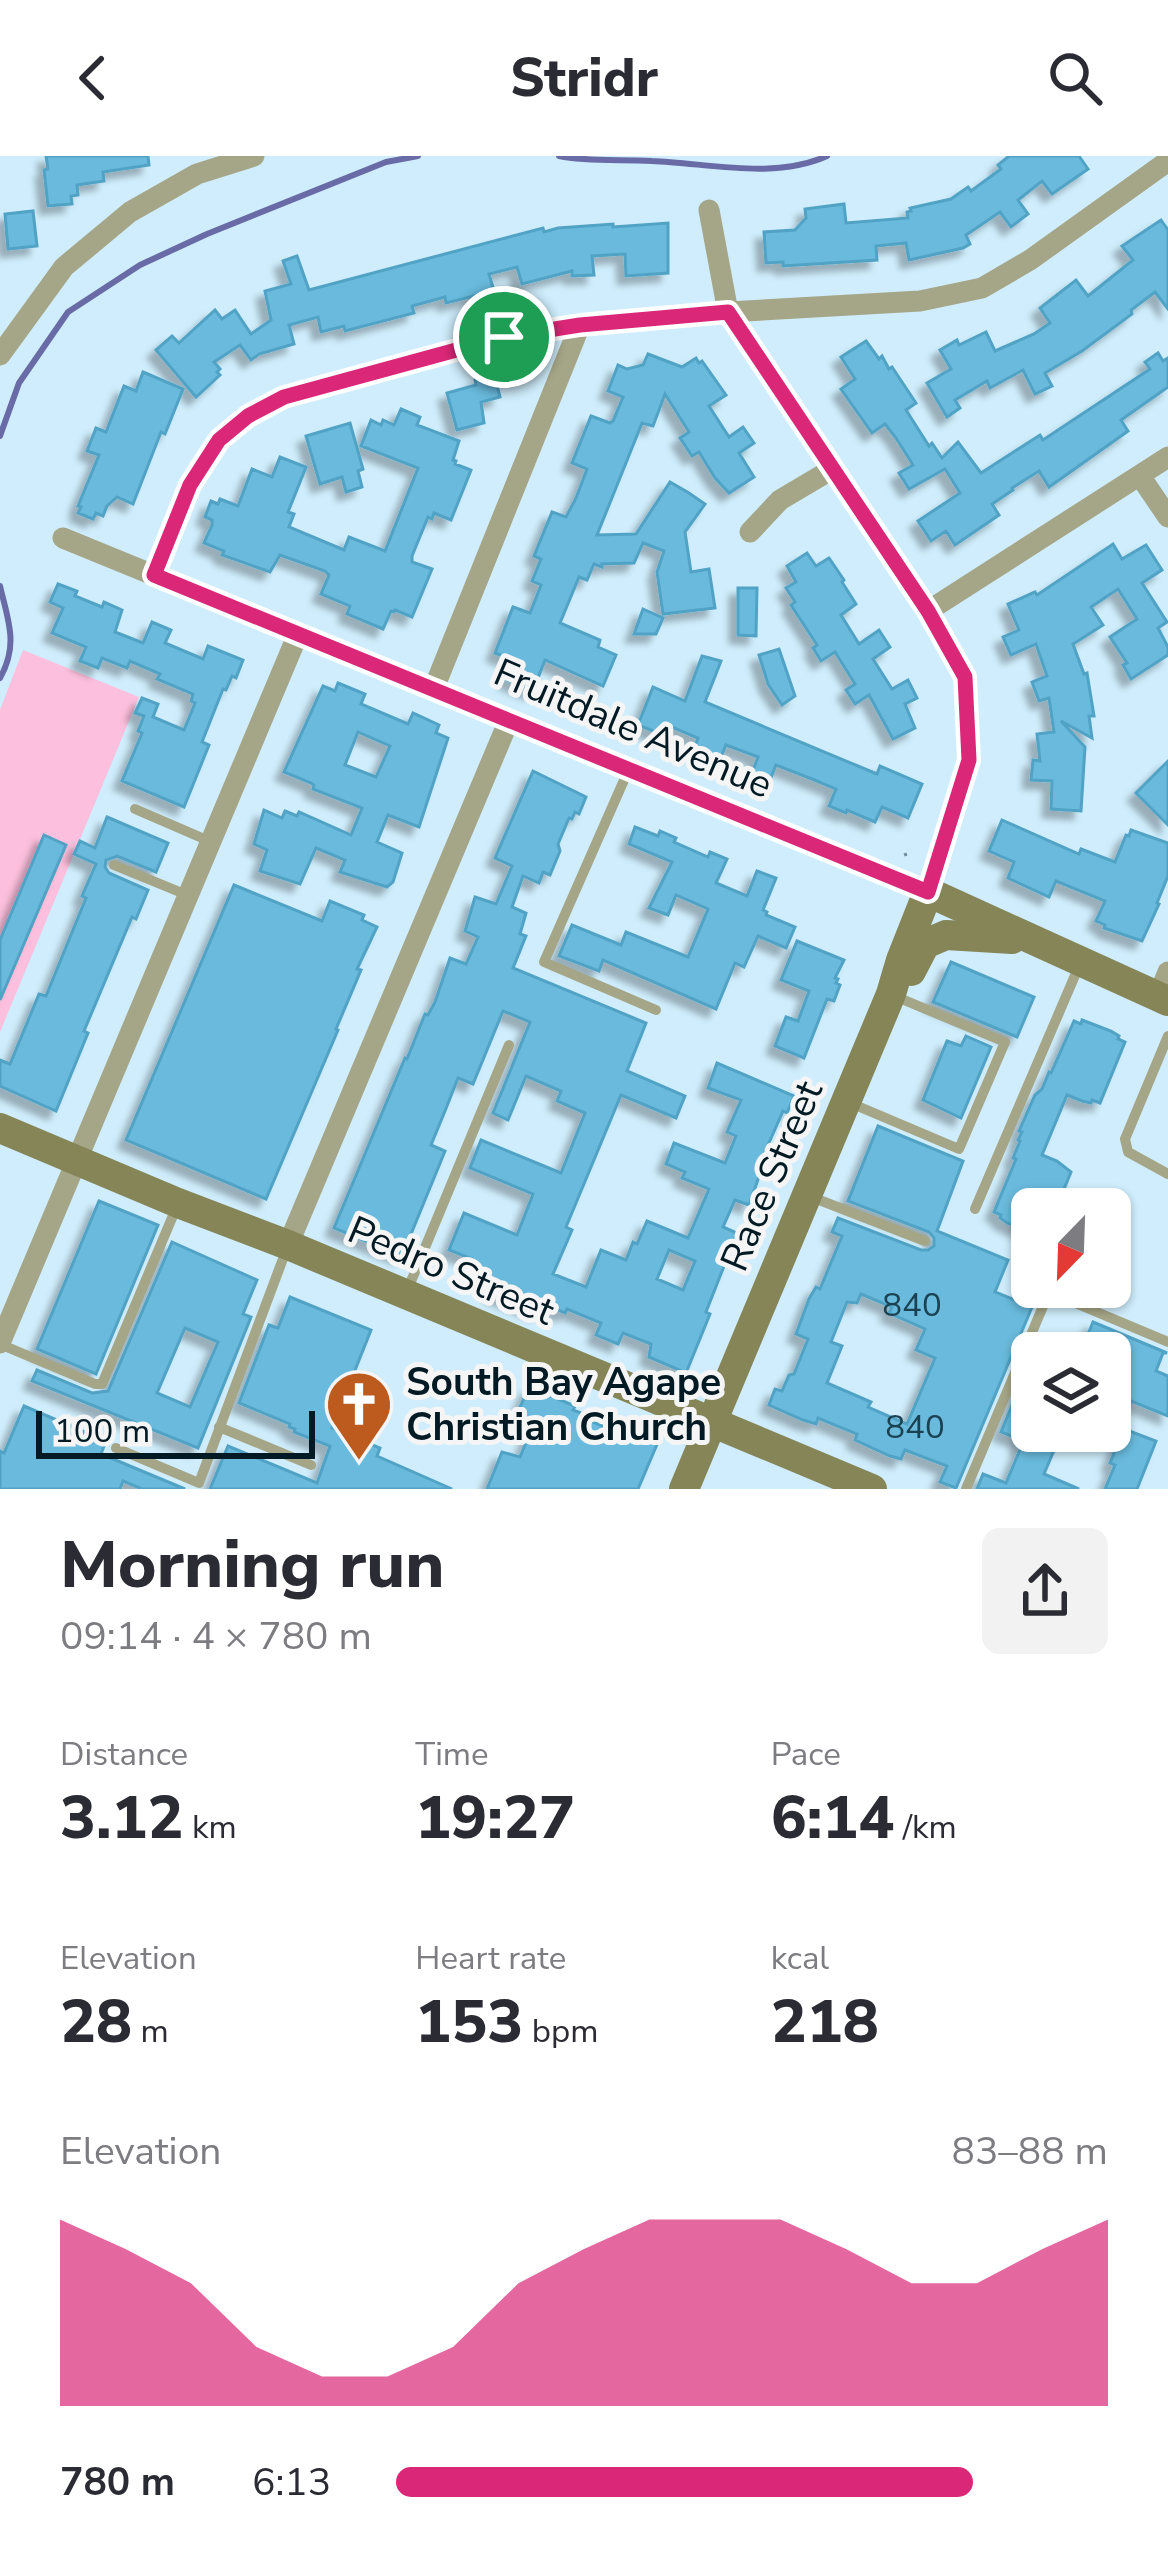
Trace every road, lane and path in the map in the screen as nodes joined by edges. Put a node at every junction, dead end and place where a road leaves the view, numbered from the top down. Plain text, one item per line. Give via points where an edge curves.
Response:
1 (254, 156) edge
2 (1168, 161) edge
3 (196, 165) edge
4 (709, 211) dead end
5 (728, 312) junction
6 (580, 325) junction
7 (0, 355) edge
8 (1168, 457) edge
9 (834, 468) junction
10 (1140, 476) junction
11 (1168, 517) edge
12 (750, 532) dead end
13 (63, 538) dead end
14 (154, 575) junction
15 (928, 611) junction
16 (298, 634) junction
17 (434, 688) junction
18 (509, 720) junction
19 (628, 771) junction
20 (135, 809) dead end
21 (209, 842) junction
22 (114, 865) dead end
23 (928, 892) junction
24 (187, 895) junction
25 (1039, 943) junction
26 (1080, 963) junction
27 (1164, 990) edge
28 (891, 994) junction
29 (656, 1010) dead end
30 (1168, 1036) edge
31 (509, 1045) dead end
32 (1164, 1054) edge
33 (844, 1101) junction
34 (0, 1128) edge
35 (77, 1161) junction
36 (1168, 1174) edge
37 (806, 1194) junction
38 (178, 1202) junction
39 (975, 1209) dead end
40 (925, 1241) dead end
41 (288, 1245) junction
42 (406, 1294) junction
43 (1168, 1342) edge
44 (0, 1344) edge
45 (712, 1424) junction
46 (219, 1427) junction
47 (116, 1448) dead end
48 (311, 1465) dead end
49 (199, 1483) junction
50 (214, 1489) edge
51 (684, 1489) edge
52 (872, 1489) edge
53 (966, 1489) edge

1 - 3 street
2 - 5 street via 982,288 920,301
3 - 7 street via 64,267
4 - 5 street
5 - 6 street
5 - 9 street
6 - 14 street via 504,337 284,397 248,416 219,440 190,485
6 - 17 street
8 - 10 street
9 - 12 street via 780,500
9 - 15 street
10 - 11 street
10 - 15 street
13 - 14 street, Fruitdale Avenue
14 - 16 street, Fruitdale Avenue
15 - 23 street via 965,677 969,760
16 - 17 street, Fruitdale Avenue
16 - 21 street
17 - 18 street, Fruitdale Avenue
18 - 19 street, Fruitdale Avenue
18 - 41 street
19 - 23 street, Fruitdale Avenue
19 - 29 lane via 544,962
20 - 21 lane
21 - 24 street
22 - 24 lane
23 - 25 street, Fruitdale Avenue
23 - 28 street, Race Street
24 - 35 street
25 - 26 street, Fruitdale Avenue
25 - 28 street via 946,935 925,944
26 - 27 street, Fruitdale Avenue
26 - 39 lane
28 - 33 street, Race Street
28 - 33 lane via 1004,1042 959,1149
30 - 32 lane
31 - 42 lane
32 - 36 lane via 1125,1139 1128,1152
33 - 37 street, Race Street
34 - 35 street, Pedro Street
35 - 38 street, Pedro Street
35 - 44 street
37 - 40 lane
37 - 45 street, Race Street
38 - 41 street, Pedro Street
38 - 44 lane via 102,1384
41 - 42 street, Pedro Street
41 - 46 lane
42 - 45 street, Pedro Street
43 - 53 lane via 1049,1292
45 - 51 street, Race Street
45 - 52 street, Pedro Street
46 - 48 lane
46 - 49 lane
47 - 49 lane
49 - 50 lane

